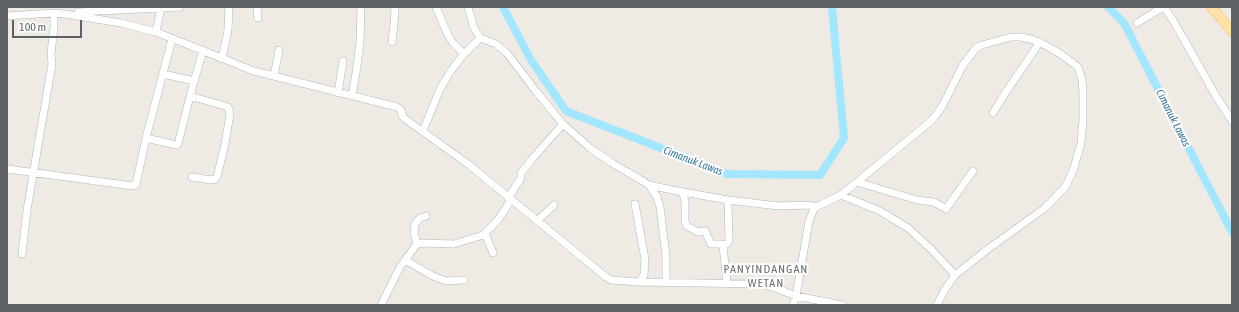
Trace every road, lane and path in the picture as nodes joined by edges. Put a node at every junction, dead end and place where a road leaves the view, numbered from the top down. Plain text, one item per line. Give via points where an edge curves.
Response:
1 (180, 7) edge
2 (229, 7) edge
3 (257, 7) edge
4 (361, 7) edge
5 (395, 7) edge
6 (436, 7) edge
7 (468, 7) edge
8 (1164, 7) edge
9 (1211, 7) edge
10 (1217, 7) edge
11 (161, 8) edge
12 (54, 13) junction
13 (71, 15) junction
14 (7, 16) edge
15 (258, 18) dead end
16 (1137, 23) dead end
17 (1231, 27) edge
18 (156, 32) junction
19 (480, 38) junction
20 (392, 42) dead end
21 (1040, 42) junction
22 (171, 44) junction
23 (279, 50) dead end
24 (202, 53) junction
25 (464, 54) junction
26 (222, 59) junction
27 (343, 61) dead end
28 (163, 74) junction
29 (274, 76) junction
30 (194, 81) junction
31 (338, 93) junction
32 (190, 96) junction
33 (352, 96) junction
34 (993, 113) dead end
35 (1232, 121) edge
36 (563, 124) junction
37 (423, 131) junction
38 (146, 138) junction
39 (7, 169) edge
40 (973, 171) dead end
41 (34, 173) junction
42 (192, 177) dead end
43 (857, 182) junction
44 (649, 185) junction
45 (683, 192) junction
46 (841, 195) junction
47 (509, 199) junction
48 (728, 200) junction
49 (635, 204) dead end
50 (554, 205) dead end
51 (816, 207) junction
52 (426, 216) dead end
53 (537, 221) junction
54 (486, 233) junction
55 (417, 244) junction
56 (723, 246) junction
57 (493, 253) dead end
58 (22, 254) dead end
59 (405, 260) junction
60 (955, 275) junction
61 (464, 280) dead end
62 (639, 282) junction
63 (666, 282) junction
64 (727, 283) junction
65 (796, 296) junction
66 (821, 303) edge
67 (381, 305) edge
68 (793, 305) edge
69 (842, 305) edge
70 (937, 305) edge

1 - 11 street
2 - 26 street via 228,30
3 - 15 street
4 - 33 street via 360,43
5 - 20 street
6 - 25 street via 448,35
7 - 19 street
8 - 16 street
8 - 35 street
9 - 17 main road
10 - 17 main road
11 - 13 street via 78,12
11 - 18 street
12 - 13 street
12 - 14 street
12 - 41 street via 52,64
13 - 18 street
18 - 22 street
19 - 25 street
19 - 36 street via 496,44 507,53
21 - 34 street
21 - 43 street via 1020,37 976,48 963,65 936,115
21 - 60 street via 1062,54 1078,67 1082,80 1083,120 1074,168 1066,186 1045,208
22 - 24 street
22 - 28 street
23 - 29 street
24 - 26 street
24 - 30 street
25 - 37 street via 440,89
26 - 29 street
27 - 31 street
28 - 30 street
28 - 38 street
29 - 31 street
30 - 32 street
31 - 33 street
32 - 38 street via 177,145
32 - 42 street via 225,106 230,114 226,144 217,177 211,180
33 - 37 street via 398,108 402,117
36 - 44 street via 590,148
36 - 47 street via 521,173 521,178
37 - 47 street via 468,164
38 - 41 street via 136,184 133,186
39 - 41 street
40 - 43 street via 946,209 932,202
41 - 58 street
43 - 46 street
44 - 45 street
44 - 63 street via 660,207 666,256
45 - 48 street
45 - 56 street via 687,226 698,232 705,231 711,244
46 - 51 street
46 - 60 street via 908,228
47 - 53 street
47 - 54 street via 498,220
48 - 51 street via 778,206
48 - 56 street via 730,240
49 - 62 street via 645,259 644,275
50 - 53 street
51 - 65 street via 809,221
52 - 55 street via 415,224
53 - 62 street via 606,277 618,281
54 - 55 street via 454,244
54 - 57 street
55 - 59 street
56 - 64 street
59 - 61 street via 445,280
59 - 67 street
60 - 70 street
62 - 63 street
63 - 64 street
64 - 65 street via 768,285
65 - 66 street
65 - 68 street
66 - 69 street

